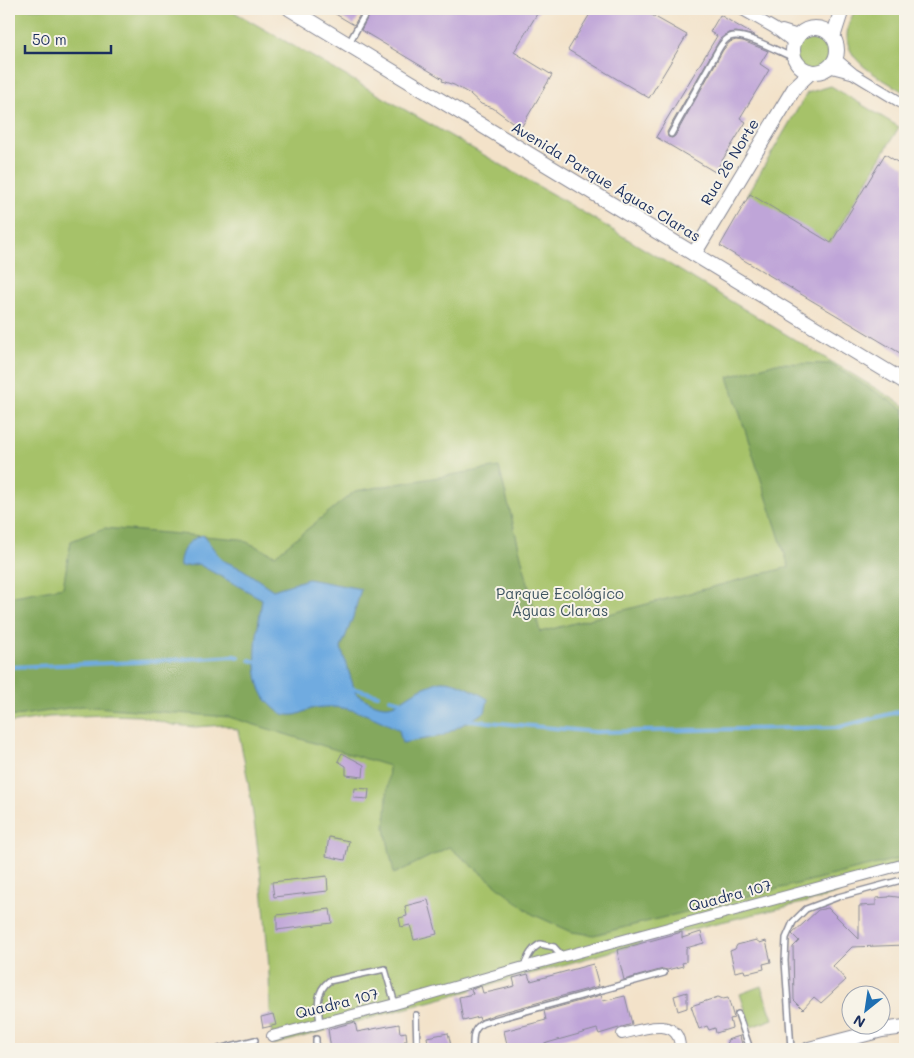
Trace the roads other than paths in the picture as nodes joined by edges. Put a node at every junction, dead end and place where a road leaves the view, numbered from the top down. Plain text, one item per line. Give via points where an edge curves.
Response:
1 (290, 9) edge
2 (368, 9) edge
3 (741, 9) edge
4 (842, 9) edge
5 (827, 32) junction
6 (796, 39) junction
7 (349, 44) junction
8 (832, 63) junction
9 (801, 65) junction
10 (905, 105) edge
11 (671, 134) dead end
12 (694, 254) junction
13 (905, 382) edge
14 (905, 864) edge
15 (905, 879) edge
16 (562, 956) junction
17 (524, 967) junction
18 (664, 973) dead end
19 (395, 1004) junction
20 (738, 1014) dead end
21 (416, 1015) dead end
22 (320, 1024) junction
23 (905, 1027) edge
24 (622, 1034) dead end
25 (272, 1036) dead end
26 (255, 1040) dead end
27 (316, 1040) dead end
28 (219, 1049) edge
29 (316, 1049) edge
30 (417, 1049) edge
31 (473, 1049) edge
32 (680, 1049) edge
33 (750, 1049) edge
34 (790, 1049) edge
35 (809, 1049) edge

1 - 7 street, Avenida Parque Águas Claras
2 - 7 lane
3 - 6 street
4 - 5 street
5 - 6 street via 813,28 805,30
5 - 8 street via 837,47
6 - 9 street via 792,50
7 - 12 street, Avenida Parque Águas Claras
8 - 9 street via 823,70
8 - 10 street
9 - 11 lane via 747,38 729,38 717,52
9 - 12 street, Rua 26 Norte via 795,87
12 - 13 street, Avenida Parque Águas Claras
14 - 16 street, Quadra 107
15 - 34 lane via 838,897 806,910 793,922 786,938 785,961
16 - 17 street, Quadra 107
16 - 17 lane via 554,947 540,944 534,947
17 - 19 street, Quadra 107
18 - 31 lane via 483,1023 473,1032
19 - 22 street, Quadra 107
19 - 22 lane via 384,969 329,981 318,1001
20 - 33 lane
21 - 30 lane
22 - 25 street, Quadra 107
23 - 35 street
24 - 32 street via 649,1027 669,1029 676,1035
26 - 28 lane
27 - 29 lane

